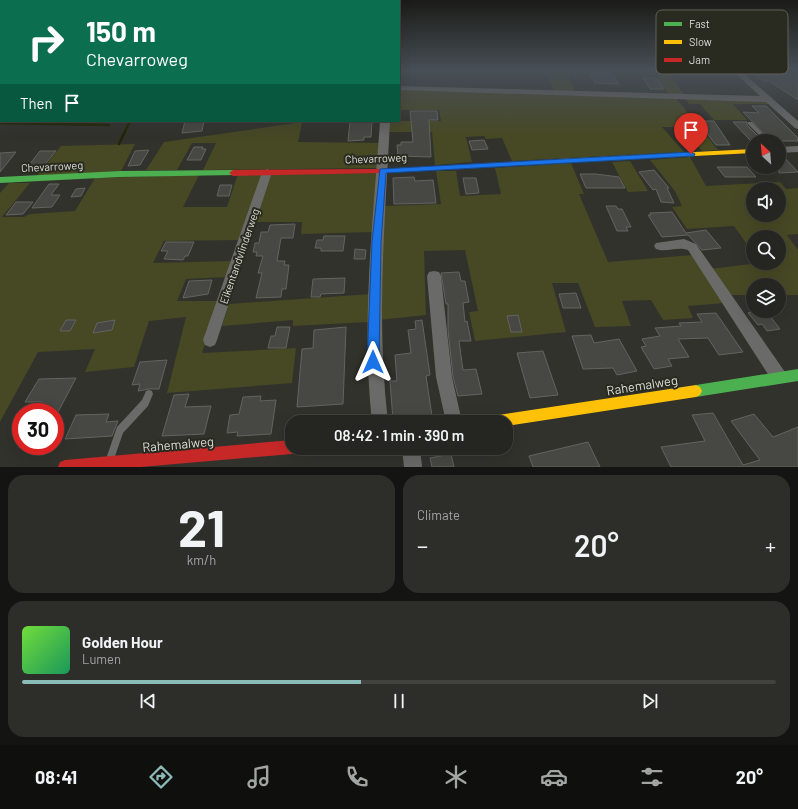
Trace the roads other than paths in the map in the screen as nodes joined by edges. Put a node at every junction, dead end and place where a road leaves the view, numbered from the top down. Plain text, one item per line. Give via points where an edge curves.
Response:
1 (560, 93) edge
2 (761, 93) edge
3 (768, 99) junction
4 (385, 122) edge
5 (750, 123) dead end
6 (798, 126) edge
7 (761, 134) edge
8 (798, 149) edge
9 (786, 150) edge
10 (746, 152) edge
11 (382, 171) junction
12 (267, 172) junction
13 (0, 180) edge
14 (660, 246) dead end
15 (434, 276) dead end
16 (210, 340) dead end
17 (798, 375) edge
18 (779, 378) junction
19 (149, 394) dead end
20 (379, 415) edge
21 (452, 415) edge
22 (513, 419) edge
23 (285, 448) edge
24 (412, 455) edge
25 (108, 463) junction
26 (65, 467) edge
27 (413, 467) edge

1 - 3 street
2 - 3 street
3 - 6 street
4 - 11 street
5 - 7 lane
8 - 9 street
10 - 11 street, Chevarroweg
11 - 12 street, Chevarroweg
11 - 20 street via 376,242 373,351 374,384
12 - 13 street, Chevarroweg via 120,174
12 - 16 street, Eikentandvlinderweg
14 - 18 street via 684,244 692,247
15 - 21 street via 444,377
17 - 18 street, Rahemalweg
18 - 22 street, Rahemalweg
19 - 25 lane via 120,430
23 - 25 street, Rahemalweg
24 - 27 street
25 - 26 street, Rahemalweg

